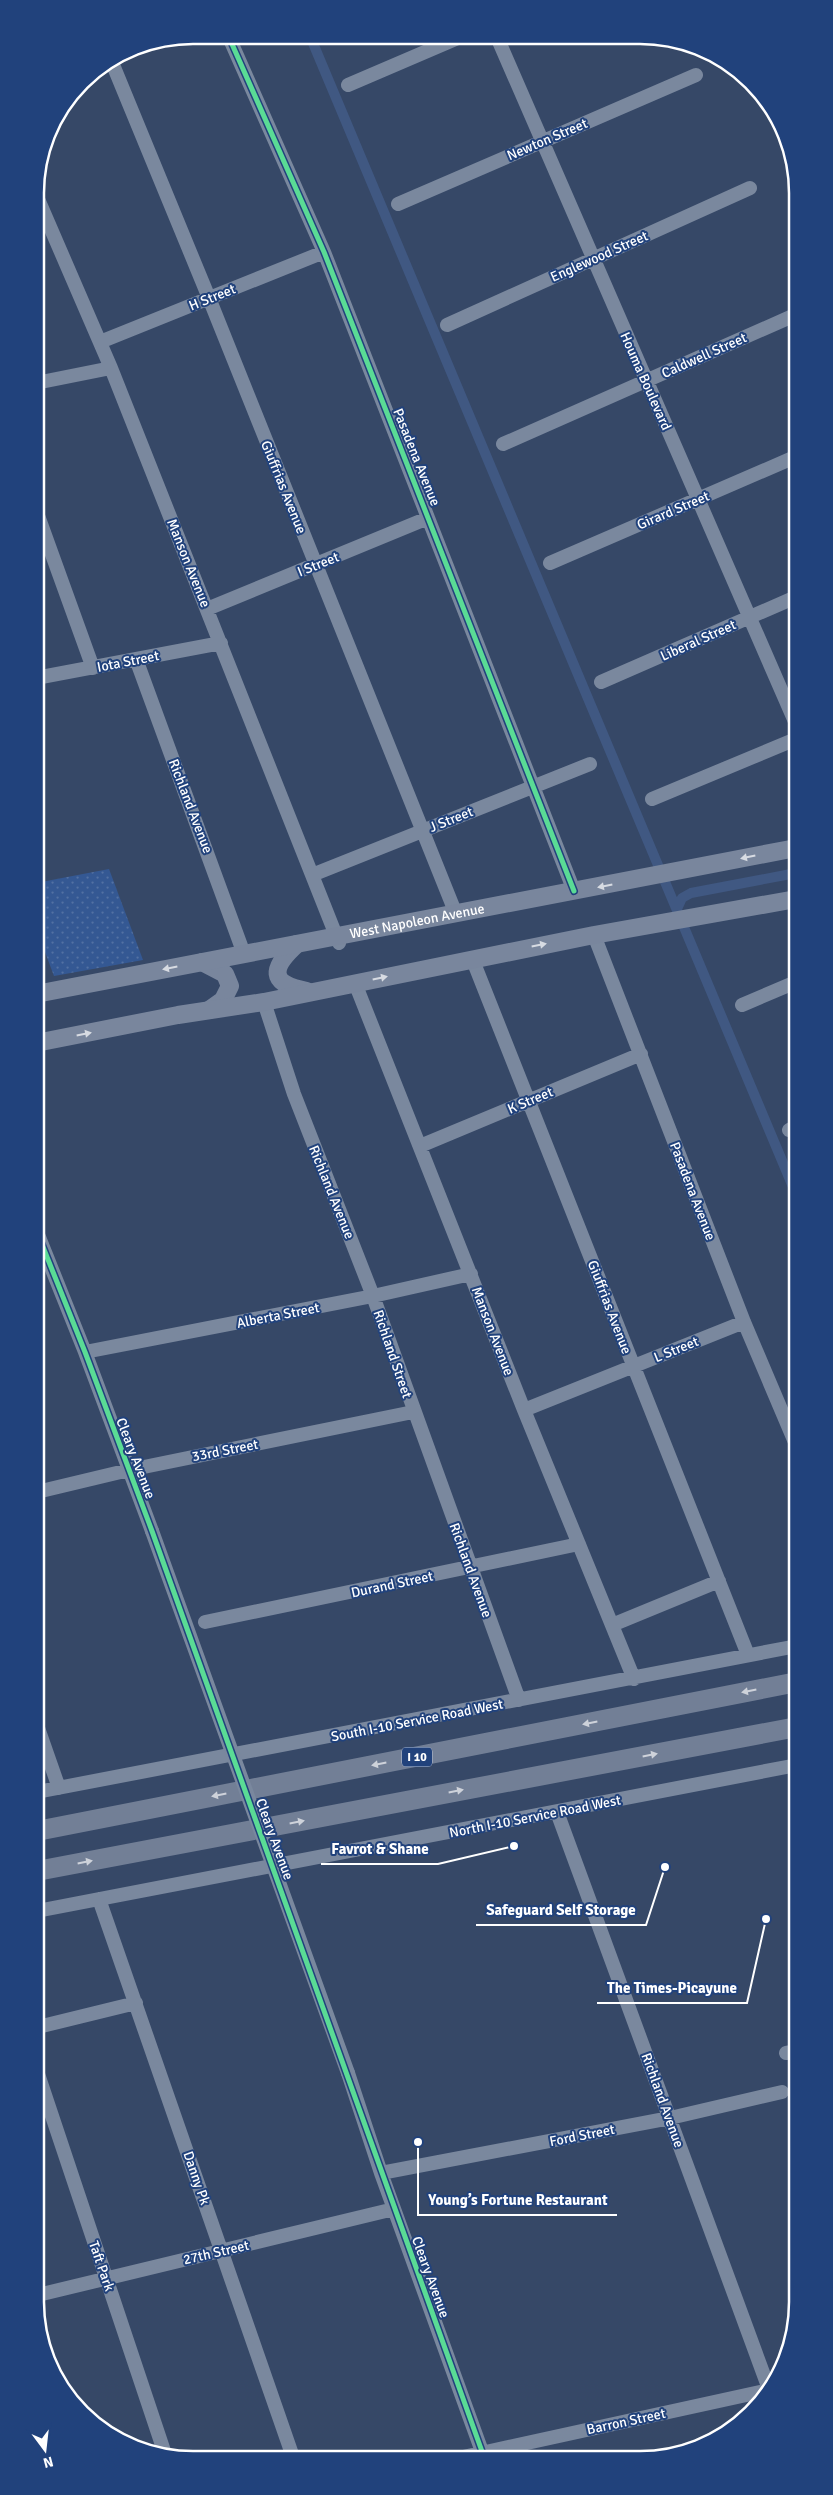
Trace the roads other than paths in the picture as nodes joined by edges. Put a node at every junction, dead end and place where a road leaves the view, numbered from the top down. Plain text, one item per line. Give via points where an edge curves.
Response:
1 (232, 44) edge
2 (444, 44) edge
3 (500, 44) edge
4 (114, 67) edge
5 (696, 75) dead end
6 (348, 85) dead end
7 (541, 142) junction
8 (750, 188) dead end
9 (398, 204) dead end
10 (44, 213) edge
11 (324, 252) junction
12 (592, 259) junction
13 (209, 298) junction
14 (789, 318) edge
15 (447, 325) dead end
16 (100, 342) junction
17 (111, 368) junction
18 (44, 381) edge
19 (646, 381) junction
20 (503, 444) dead end
21 (789, 460) edge
22 (699, 499) junction
23 (428, 518) junction
24 (44, 542) edge
25 (550, 563) dead end
26 (316, 565) junction
27 (789, 600) edge
28 (207, 609) junction
29 (750, 617) junction
30 (221, 643) junction
31 (136, 659) junction
32 (93, 668) junction
33 (44, 677) edge
34 (602, 682) dead end
35 (789, 708) edge
36 (789, 742) edge
37 (590, 764) dead end
38 (532, 787) junction
39 (652, 799) dead end
40 (423, 831) junction
41 (789, 849) edge
42 (312, 874) junction
43 (574, 891) junction
44 (789, 900) edge
45 (456, 914) junction
46 (594, 935) junction
47 (338, 940) junction
48 (297, 944) junction
49 (244, 954) junction
50 (472, 958) junction
51 (202, 962) junction
52 (355, 983) junction
53 (789, 985) edge
54 (44, 992) edge
55 (310, 992) junction
56 (264, 1002) junction
57 (742, 1005) dead end
58 (209, 1010) junction
59 (44, 1041) edge
60 (640, 1054) junction
61 (530, 1100) junction
62 (420, 1146) junction
63 (44, 1250) edge
64 (471, 1274) junction
65 (373, 1296) junction
66 (744, 1322) junction
67 (85, 1352) junction
68 (633, 1366) junction
69 (524, 1410) junction
70 (413, 1412) junction
71 (789, 1428) edge
72 (128, 1470) junction
73 (44, 1490) edge
74 (579, 1544) junction
75 (469, 1568) junction
76 (719, 1581) junction
77 (205, 1622) dead end
78 (612, 1625) junction
79 (789, 1647) edge
80 (748, 1655) junction
81 (634, 1679) junction
82 (789, 1684) edge
83 (519, 1700) junction
84 (789, 1729) edge
85 (44, 1746) edge
86 (789, 1767) edge
87 (59, 1788) junction
88 (44, 1791) edge
89 (557, 1812) junction
90 (44, 1830) edge
91 (44, 1870) edge
92 (99, 1899) junction
93 (44, 1910) edge
94 (136, 2003) junction
95 (44, 2026) edge
96 (44, 2092) edge
97 (782, 2092) dead end
98 (670, 2118) junction
99 (381, 2173) junction
100 (394, 2209) junction
101 (222, 2250) junction
102 (106, 2278) junction
103 (44, 2293) edge
104 (766, 2381) edge
105 (759, 2391) edge
106 (163, 2448) edge
107 (291, 2451) edge
108 (483, 2451) edge
109 (497, 2451) edge

1 - 11 street, Pasadena Avenue
2 - 6 street
3 - 7 street, Houma Boulevard
4 - 13 street, Giuffrias Avenue
5 - 7 street, Newton Street
7 - 9 street, Newton Street
7 - 12 street, Houma Boulevard
8 - 12 street, Englewood Street
10 - 16 street, Manson Avenue
11 - 13 street, H Street
11 - 23 street, Pasadena Avenue
12 - 15 street, Englewood Street
12 - 19 street, Houma Boulevard
13 - 16 street, H Street
13 - 26 street, Giuffrias Avenue
14 - 19 street, Caldwell Street
16 - 17 street, Manson Avenue
17 - 18 street
17 - 28 street, Manson Avenue
19 - 20 street, Caldwell Street
19 - 22 street, Houma Boulevard
21 - 22 street, Girard Street
22 - 25 street, Girard Street
22 - 29 street, Houma Boulevard
23 - 26 street, I Street
23 - 38 street, Pasadena Avenue
24 - 32 street
26 - 28 street, I Street
26 - 40 street, Giuffrias Avenue
27 - 29 street, Liberal Street
28 - 30 street, Manson Avenue
29 - 34 street, Liberal Street
29 - 35 street, Houma Boulevard
30 - 31 street, Iota Street
30 - 42 street, Manson Avenue
31 - 32 street, Iota Street
31 - 49 street, Richland Avenue
32 - 33 street, Iota Street
36 - 39 street
37 - 38 street, J Street
38 - 40 street, J Street
38 - 43 street, Pasadena Avenue
40 - 42 street, J Street
40 - 45 street, Giuffrias Avenue
41 -> 43 main road, West Napoleon Avenue
42 - 47 street, Manson Avenue
43 - 45 main road, West Napoleon Avenue
44 - 46 main road
45 - 47 main road, West Napoleon Avenue
50 -> 46 main road
46 - 60 street, Pasadena Avenue
47 - 48 main road, West Napoleon Avenue
48 - 49 main road, West Napoleon Avenue
48 - 55 main road via 280,962 278,976 292,989
49 - 51 main road, West Napoleon Avenue
52 -> 50 main road
50 - 61 street, Giuffrias Avenue
51 -> 54 main road, West Napoleon Avenue
51 - 58 main road via 225,974 230,986 223,1000
52 - 55 main road
52 - 62 street, Manson Avenue
53 - 57 street
55 - 56 main road
56 - 58 main road
56 - 65 street, Richland Avenue via 294,1094
59 -> 58 main road
60 - 61 street, K Street
60 - 66 street, Pasadena Avenue
61 - 62 street, K Street
61 - 68 street, Giuffrias Avenue
62 - 64 street, Manson Avenue
63 - 67 street, Cleary Avenue
64 - 65 street, Alberta Street
64 - 69 street, Manson Avenue
65 - 67 street, Alberta Street
65 - 70 street, Richland Street
66 - 68 street, L Street
66 - 71 street, Pasadena Avenue
67 - 72 street, Cleary Avenue
68 - 69 street, L Street
68 - 76 street, Giuffrias Avenue
69 - 74 street, Manson Avenue
70 - 72 street, 33rd Street
70 - 75 street, Richland Avenue
72 - 73 street, 33rd Street
72 - 99 street, Cleary Avenue, bridge via 348,2073
74 - 75 street, Durand Street
74 - 78 street, Manson Avenue
75 - 77 street, Durand Street
75 - 83 street, Richland Avenue
76 - 78 street
76 - 80 street, Giuffrias Avenue
78 - 81 street, Manson Avenue
79 - 80 street, South I-10 Service Road West
80 - 81 street, South I-10 Service Road West
81 - 83 street, South I-10 Service Road West
82 -> 90 highway, I 10
83 - 87 street, South I-10 Service Road West
91 -> 84 highway
85 - 87 street
86 - 89 street, North I-10 Service Road West
87 - 88 street, South I-10 Service Road West
89 - 92 street, North I-10 Service Road West
89 - 98 street, Richland Avenue
92 - 93 street, North I-10 Service Road West
92 - 94 street, Danny Pk
94 - 95 street
94 - 101 street, Danny Pk
96 - 102 street, Taft Park
97 - 98 street, Ford Street
98 - 99 street, Ford Street
98 - 104 street, Richland Avenue
99 - 100 street, Cleary Avenue
100 - 101 street, 27th Street
100 - 108 street, Cleary Avenue
101 - 102 street, 27th Street
101 - 107 street, Danny Pk
102 - 103 street, 27th Street
102 - 106 street, Taft Park
105 - 109 street, Barron Street

